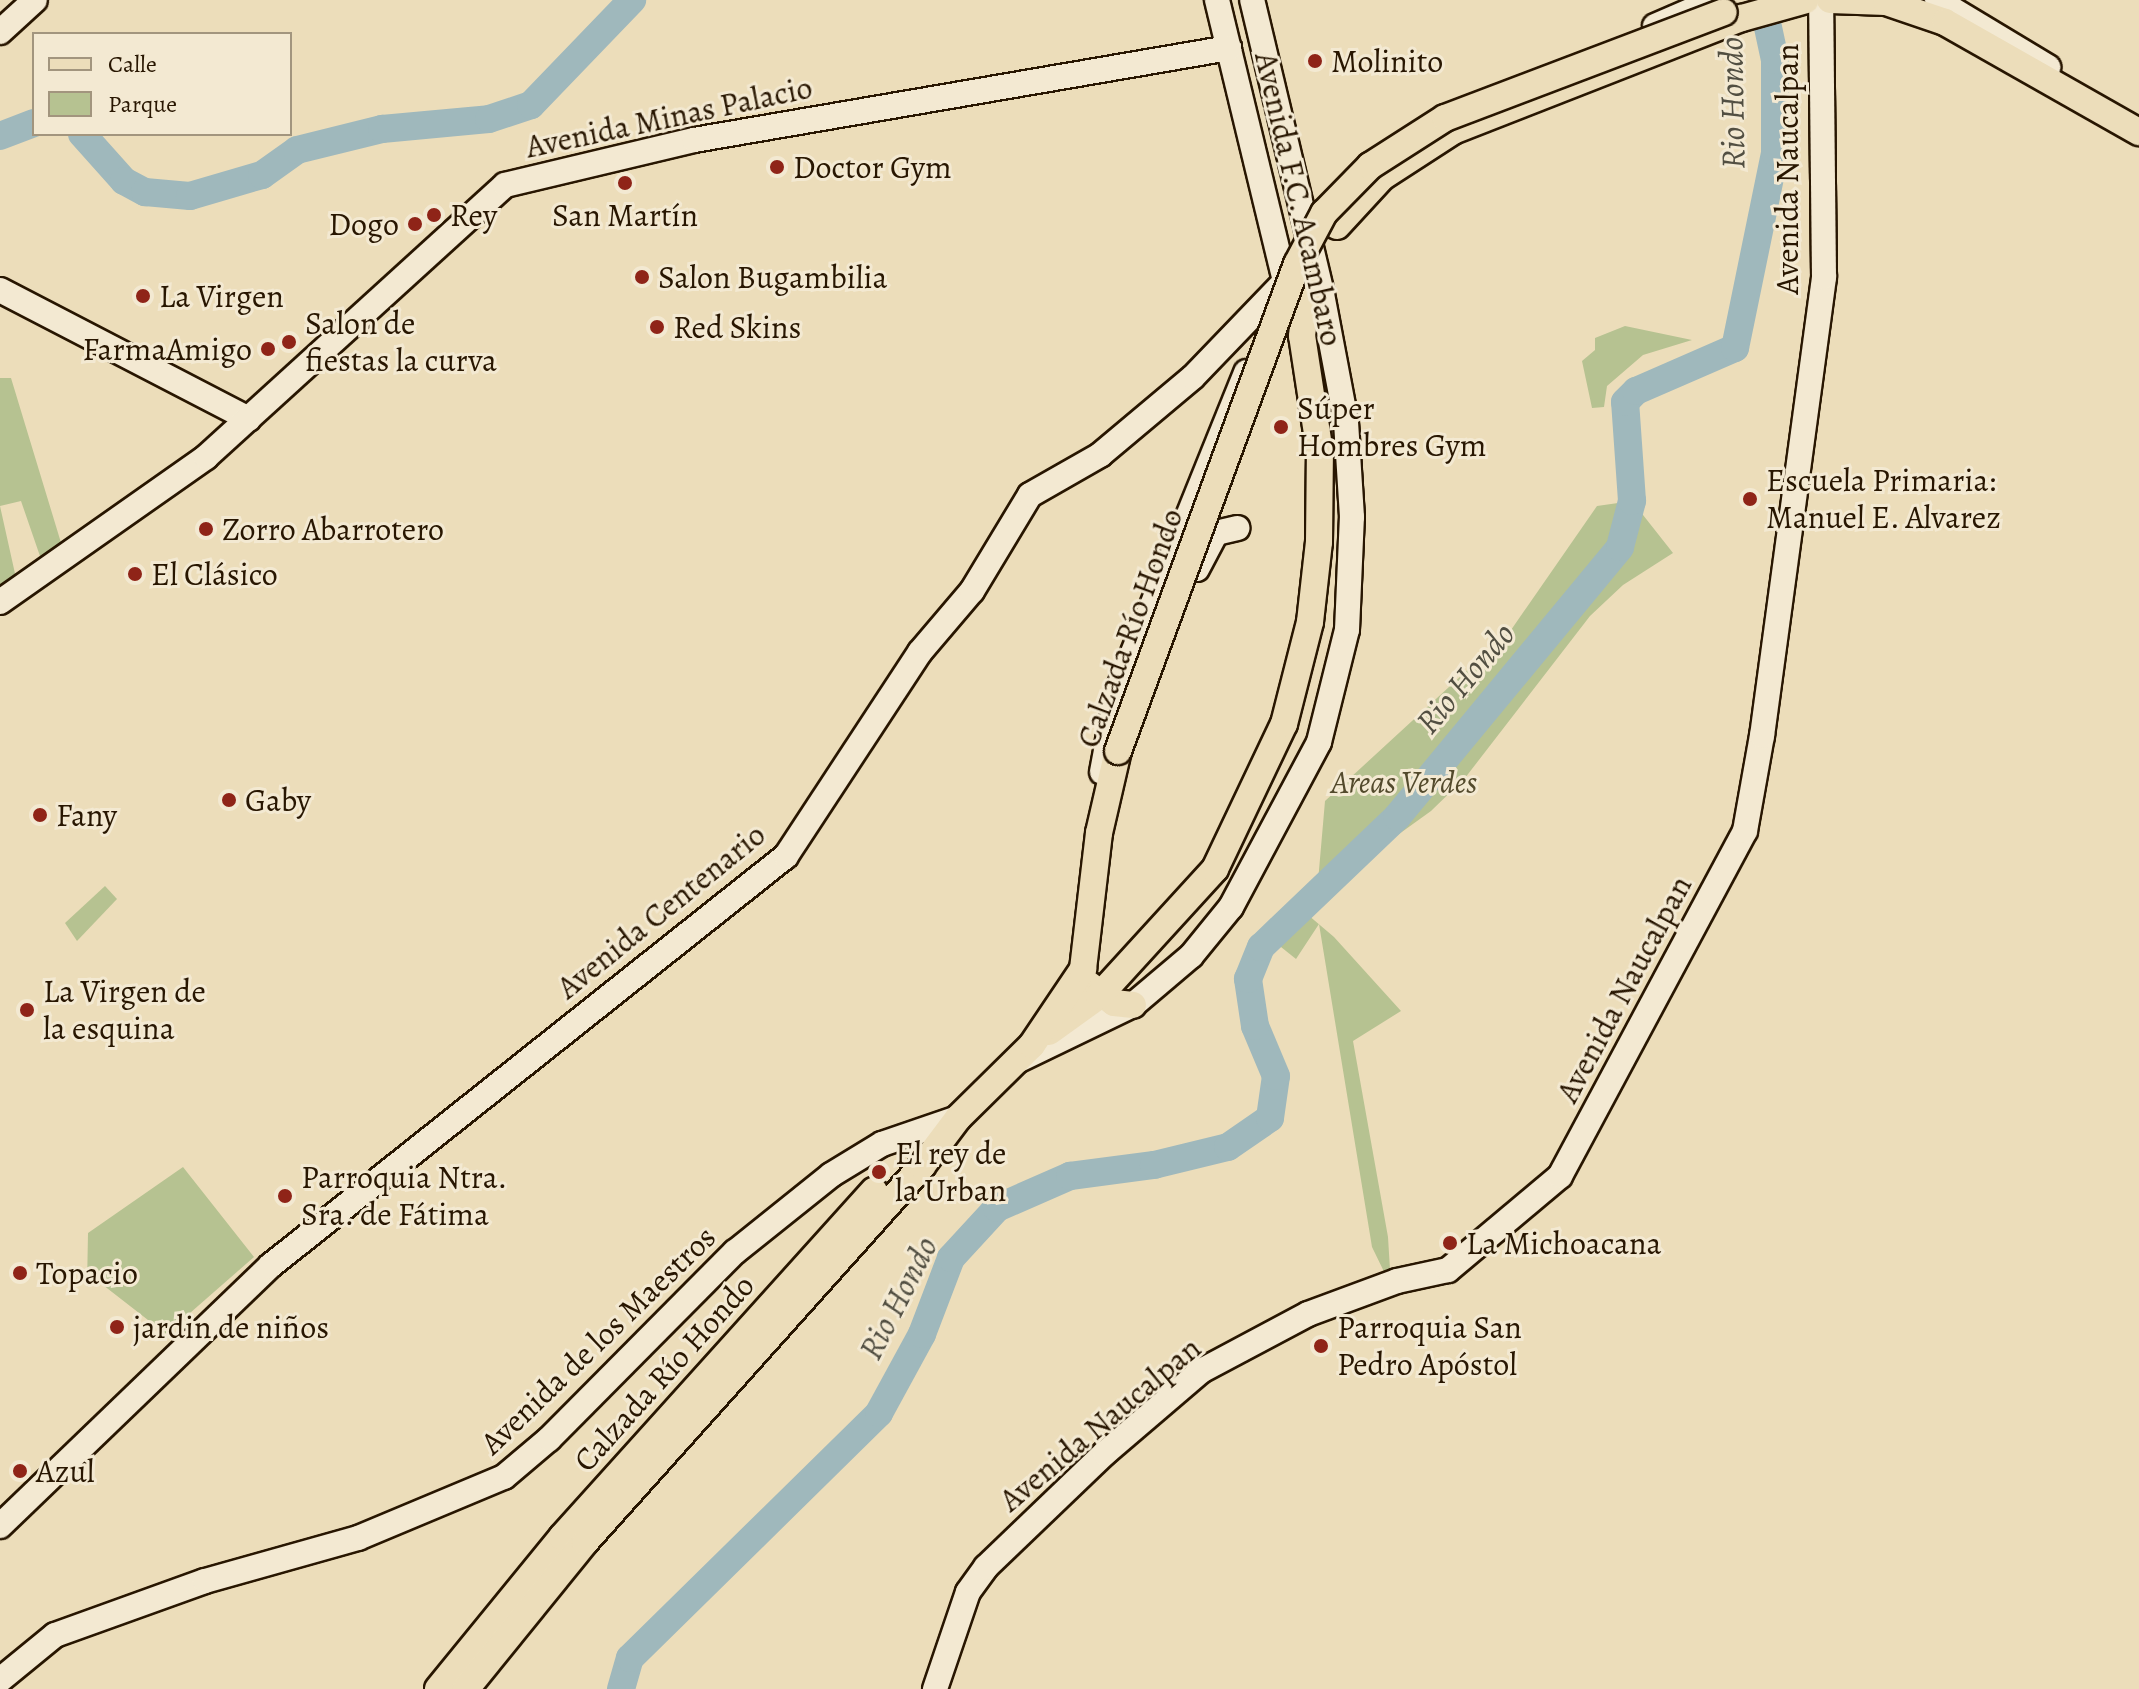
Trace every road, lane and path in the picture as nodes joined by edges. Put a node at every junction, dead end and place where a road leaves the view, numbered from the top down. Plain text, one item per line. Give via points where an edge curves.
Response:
1 (35, 0) edge
2 (1217, 0) edge
3 (1252, 0) edge
4 (1715, 0) edge
5 (1754, 0) edge
6 (1772, 0) edge
7 (1937, 0) edge
8 (1820, 1) edge
9 (0, 32) edge
10 (1229, 48) junction
11 (2139, 124) edge
12 (2139, 132) edge
13 (1309, 241) junction
14 (1285, 280) junction
15 (0, 290) edge
16 (249, 419) junction
17 (1174, 542) junction
18 (0, 602) edge
19 (1271, 747) junction
20 (1099, 833) junction
21 (1083, 969) junction
22 (1099, 996) junction
23 (1133, 1005) junction
24 (1032, 1045) junction
25 (1010, 1064) junction
26 (958, 1118) junction
27 (0, 1526) edge
28 (0, 1680) edge
29 (438, 1689) edge
30 (466, 1689) edge
31 (935, 1689) edge

1 - 9 main road
2 - 10 main road, Avenida F.C. Acambaro
3 - 13 main road, Avenida F.C. Acambaro
4 - 13 main road via 1430,120 1345,182
5 - 20 main road, Calzada Río Hondo, bridge via 1445,118 1370,166 1324,213 1297,264 1118,751
6 - 13 main road via 1437,134 1356,191
7 - 11 main road
8 - 12 main road, Avenida F.C. Acambaro via 1886,2 1945,22 2088,108
8 - 19 main road, Avenida F.C. Acambaro via 1742,18 1453,131 1382,177 1337,226 1309,272 1302,300 1302,336 1320,453 1319,542 1310,622 1284,724
8 - 31 main road, Avenida Naucalpan via 1824,277 1745,831 1560,1176 1448,1270 1397,1281 1308,1314 1201,1371 1105,1453 986,1567 968,1592
10 - 14 main road, Avenida F.C. Acambaro
10 - 16 main road, Avenida Minas Palacio via 694,140 505,185
13 - 14 main road
13 - 23 main road, Avenida F.C. Acambaro via 1346,421 1352,517 1347,630 1319,742 1250,879 1191,956
14 - 17 main road
14 - 19 main road, Avenida F.C. Acambaro via 1308,394 1311,509 1300,617
14 - 27 main road, Avenida Centenario via 1193,377 1100,455 1030,495 972,591 920,652 786,856 270,1266
15 - 16 main road
16 - 18 main road, Avenida Minas Palacio via 206,457
17 - 20 main road via 1117,692 1099,784
17 - 20 main road via 1205,516 1237,528 1216,533 1209,541 1156,661 1120,787
19 - 22 main road, Avenida F.C. Acambaro via 1215,869
20 - 21 main road, Calzada Río Hondo
21 - 22 main road via 1088,986
21 - 24 main road, Calzada Río Hondo
22 - 23 main road
22 - 24 main road, Avenida F.C. Acambaro
23 - 25 main road, Avenida F.C. Acambaro
24 - 25 main road, Calzada Río Hondo
25 - 26 main road, Calzada Río Hondo
26 - 28 main road, Avenida de los Maestros via 882,1144 831,1175 735,1252 549,1439 504,1477 358,1538 205,1581 55,1635
26 - 29 main road, Calzada Río Hondo via 864,1202 562,1537
26 - 30 main road, Calzada Río Hondo via 922,1166 585,1542

